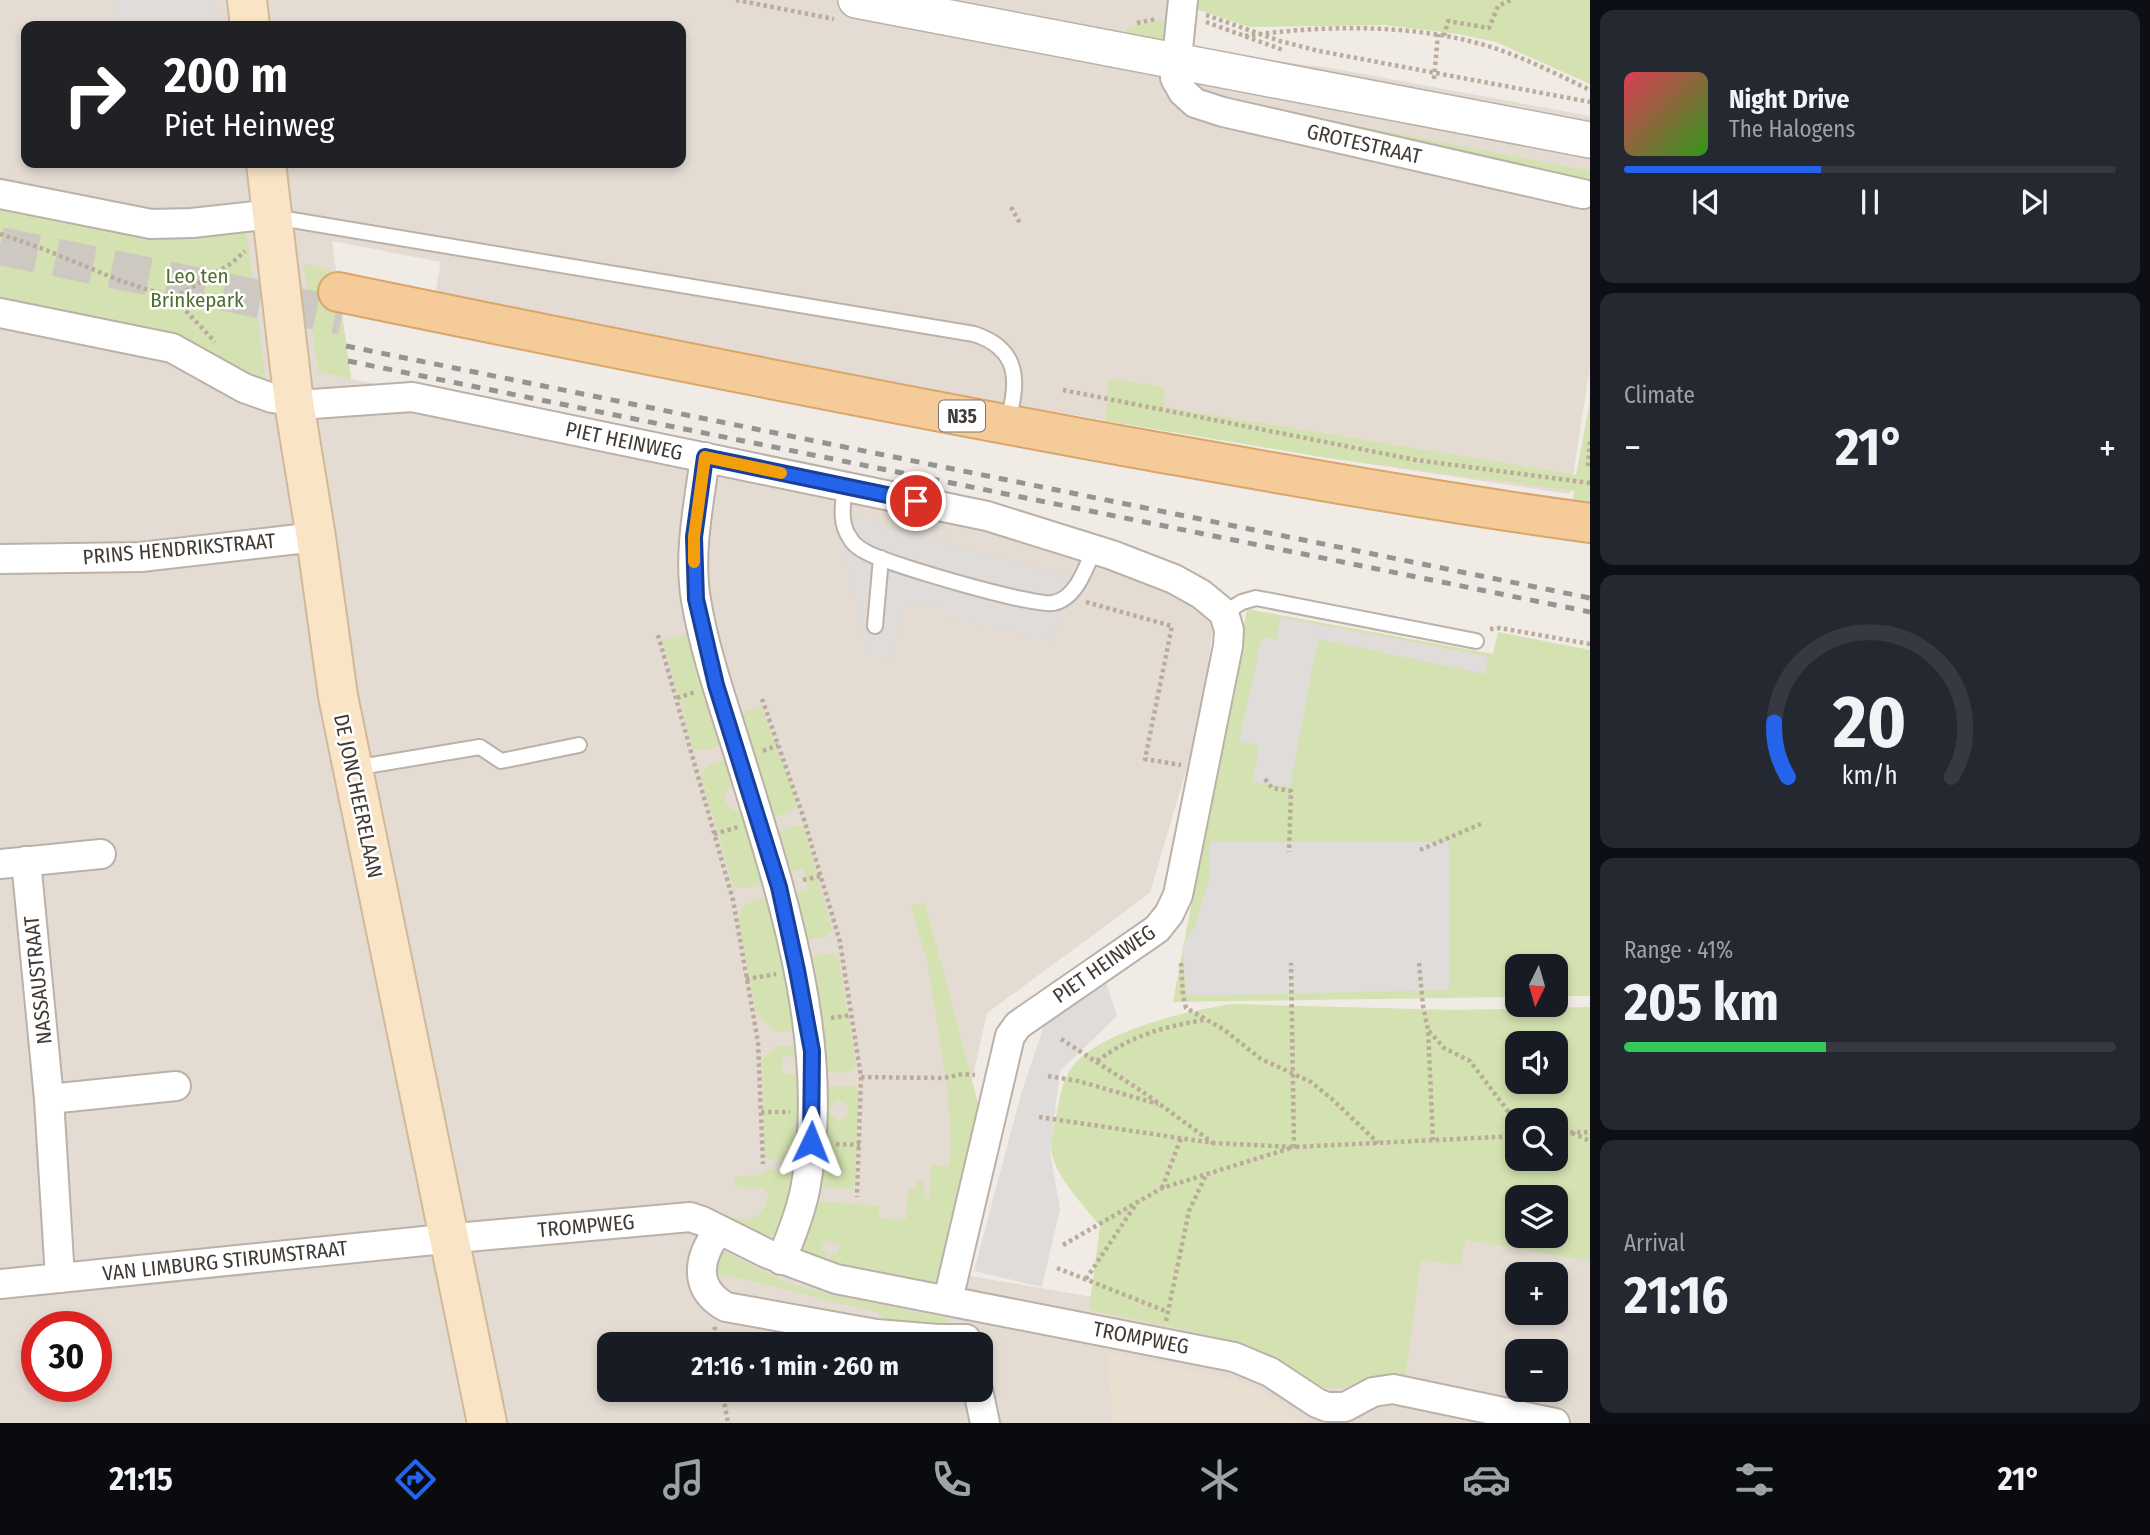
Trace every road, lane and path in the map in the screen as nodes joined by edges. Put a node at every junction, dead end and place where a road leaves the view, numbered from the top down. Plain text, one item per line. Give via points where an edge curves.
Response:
1 (247, 0) edge
2 (856, 0) edge
3 (1511, 0) edge
4 (1500, 2) edge
5 (1182, 9) edge
6 (249, 21) edge
7 (1259, 34) junction
8 (1441, 35) junction
9 (1244, 36) junction
10 (1286, 51) dead end
11 (1176, 61) junction
12 (1382, 70) dead end
13 (1435, 73) junction
14 (1434, 79) junction
15 (1590, 90) edge
16 (1538, 99) dead end
17 (1590, 103) edge
18 (1590, 141) edge
19 (267, 168) edge
20 (0, 194) edge
21 (1583, 194) dead end
22 (1011, 207) dead end
23 (282, 217) junction
24 (1021, 225) dead end
25 (0, 234) edge
26 (247, 248) dead end
27 (174, 298) junction
28 (0, 313) edge
29 (219, 345) dead end
30 (1063, 390) dead end
31 (299, 401) junction
32 (1007, 425) junction
33 (1590, 441) edge
34 (705, 457) junction
35 (1588, 466) dead end
36 (1590, 483) edge
37 (845, 486) junction
38 (1590, 523) edge
39 (306, 538) junction
40 (1094, 549) junction
41 (1590, 549) edge
42 (881, 558) junction
43 (0, 559) edge
44 (1065, 597) junction
45 (1223, 613) junction
46 (874, 626) dead end
47 (658, 635) dead end
48 (1476, 641) joint
49 (1590, 644) edge
50 (762, 699) dead end
51 (579, 745) dead end
52 (352, 768) junction
53 (1203, 769) junction
54 (1265, 779) dead end
55 (1481, 824) dead end
56 (1420, 850) dead end
57 (1289, 852) dead end
58 (101, 854) dead end
59 (13, 863) edge
60 (821, 876) junction
61 (803, 880) dead end
62 (1181, 963) dead end
63 (1291, 963) dead end
64 (1419, 963) dead end
65 (1204, 1020) junction
66 (1428, 1030) junction
67 (1061, 1039) dead end
68 (1097, 1061) junction
69 (1293, 1074) junction
70 (1048, 1076) dead end
71 (861, 1077) junction
72 (944, 1078) dead end
73 (176, 1086) dead end
74 (49, 1099) junction
75 (1162, 1105) junction
76 (1506, 1108) edge
77 (1039, 1117) dead end
78 (1569, 1132) joint
79 (1590, 1132) edge
80 (1505, 1137) edge
81 (1181, 1138) junction
82 (1433, 1140) junction
83 (1590, 1141) edge
84 (1213, 1143) junction
85 (1379, 1144) junction
86 (1294, 1147) junction
87 (763, 1164) dead end
88 (1206, 1174) junction
89 (1162, 1188) junction
90 (857, 1197) dead end
91 (1139, 1200) junction
92 (719, 1230) junction
93 (449, 1238) junction
94 (1063, 1245) dead end
95 (782, 1260) junction
96 (1058, 1268) dead end
97 (60, 1278) junction
98 (1086, 1279) junction
99 (0, 1284) edge
100 (960, 1302) junction
101 (865, 1332) edge
102 (965, 1332) edge
103 (724, 1402) edge
104 (981, 1402) edge
105 (1330, 1415) edge
106 (487, 1423) edge
107 (728, 1423) edge
108 (985, 1423) edge
109 (1555, 1423) edge

1 - 6 main road
2 - 11 street
3 - 4 path
4 - 8 path via 1489,29 1448,21
5 - 7 path
5 - 9 path
5 - 11 street
7 - 8 path via 1357,30
7 - 9 path
7 - 13 path via 1319,51
8 - 13 path
8 - 15 path via 1491,47
9 - 10 path
11 - 18 street
11 - 21 street, GROTESTRAAT via 1175,78 1195,103
12 - 14 path
13 - 14 path
13 - 17 path
14 - 16 path
19 - 23 main road, DE JONCHEERELAAN
20 - 23 street via 151,224
22 - 24 path
23 - 31 main road, DE JONCHEERELAAN
23 - 32 lane via 974,334 994,343 1013,367 1015,396
25 - 27 path
26 - 27 path via 232,263
27 - 29 path
28 - 31 street via 172,348 244,388
30 - 36 path via 1416,460
31 - 34 street, PIET HEINWEG via 412,397
31 - 39 main road, DE JONCHEERELAAN
32 - 38 main road, N35 via 1361,489
32 - 41 main road, N35 via 340,304 1026,451 1385,517
33 - 35 path
34 - 37 street, PIET HEINWEG
34 - 95 street via 694,537 696,599 716,685 779,887 812,1051 810,1164
37 - 40 street, PIET HEINWEG via 988,516
37 - 42 lane via 843,527 851,541
39 - 43 street, PRINS HENDRIKSTRAAT via 141,557
39 - 52 main road, DE JONCHEERELAAN
40 - 44 lane via 1073,592
40 - 45 street, PIET HEINWEG via 1174,579
42 - 44 lane via 1031,602 1055,603
42 - 46 lane
44 - 53 path via 1171,626 1144,759
45 - 48 lane via 1256,598
45 - 53 street, PIET HEINWEG via 1228,646
47 - 87 path via 733,900 758,1042
48 - 49 path via 1500,628
50 - 60 path
51 - 52 lane via 501,761 480,747
52 - 93 main road, DE JONCHEERELAAN
53 - 100 street, PIET HEINWEG via 1184,872 1169,914 1157,929 1018,1024 1010,1036
54 - 57 path via 1272,788 1291,791
55 - 56 path
58 - 59 street, NASSAUSTRAAT
59 - 74 street, NASSAUSTRAAT
60 - 61 path
60 - 71 path via 840,942
62 - 65 path via 1186,1009
63 - 69 path
64 - 66 path
65 - 68 path via 1164,1027 1123,1042
65 - 69 path via 1261,1059
66 - 76 path via 1444,1048 1470,1061
66 - 82 path
67 - 68 path
68 - 75 path
69 - 85 path via 1332,1099
69 - 86 path
70 - 75 path
71 - 72 path
71 - 90 path
73 - 74 street
74 - 97 street, NASSAUSTRAAT
75 - 84 path
77 - 81 path
78 - 79 path
78 - 83 path
80 - 82 path
81 - 84 path
81 - 89 path
82 - 85 path
84 - 86 path
85 - 86 path
86 - 88 path
88 - 89 path
88 - 98 path via 1189,1211 1168,1312
89 - 91 path
91 - 94 path
91 - 98 path
92 - 93 street, TROMPWEG via 690,1217 674,1217
92 - 95 street, TROMPWEG
92 - 101 street via 709,1243 702,1278 715,1301 726,1307
93 - 97 street, VAN LIMBURG STIRUMSTRAAT
93 - 106 main road, DE JONCHEERELAAN
95 - 100 street, TROMPWEG via 836,1279
96 - 98 path
97 - 99 street, VAN LIMBURG STIRUMSTRAAT
100 - 102 street, PIET HEINWEG
100 - 105 street, TROMPWEG via 1234,1357 1270,1372
103 - 107 path
104 - 108 street
105 - 109 street, TROMPWEG via 1373,1392 1393,1389

